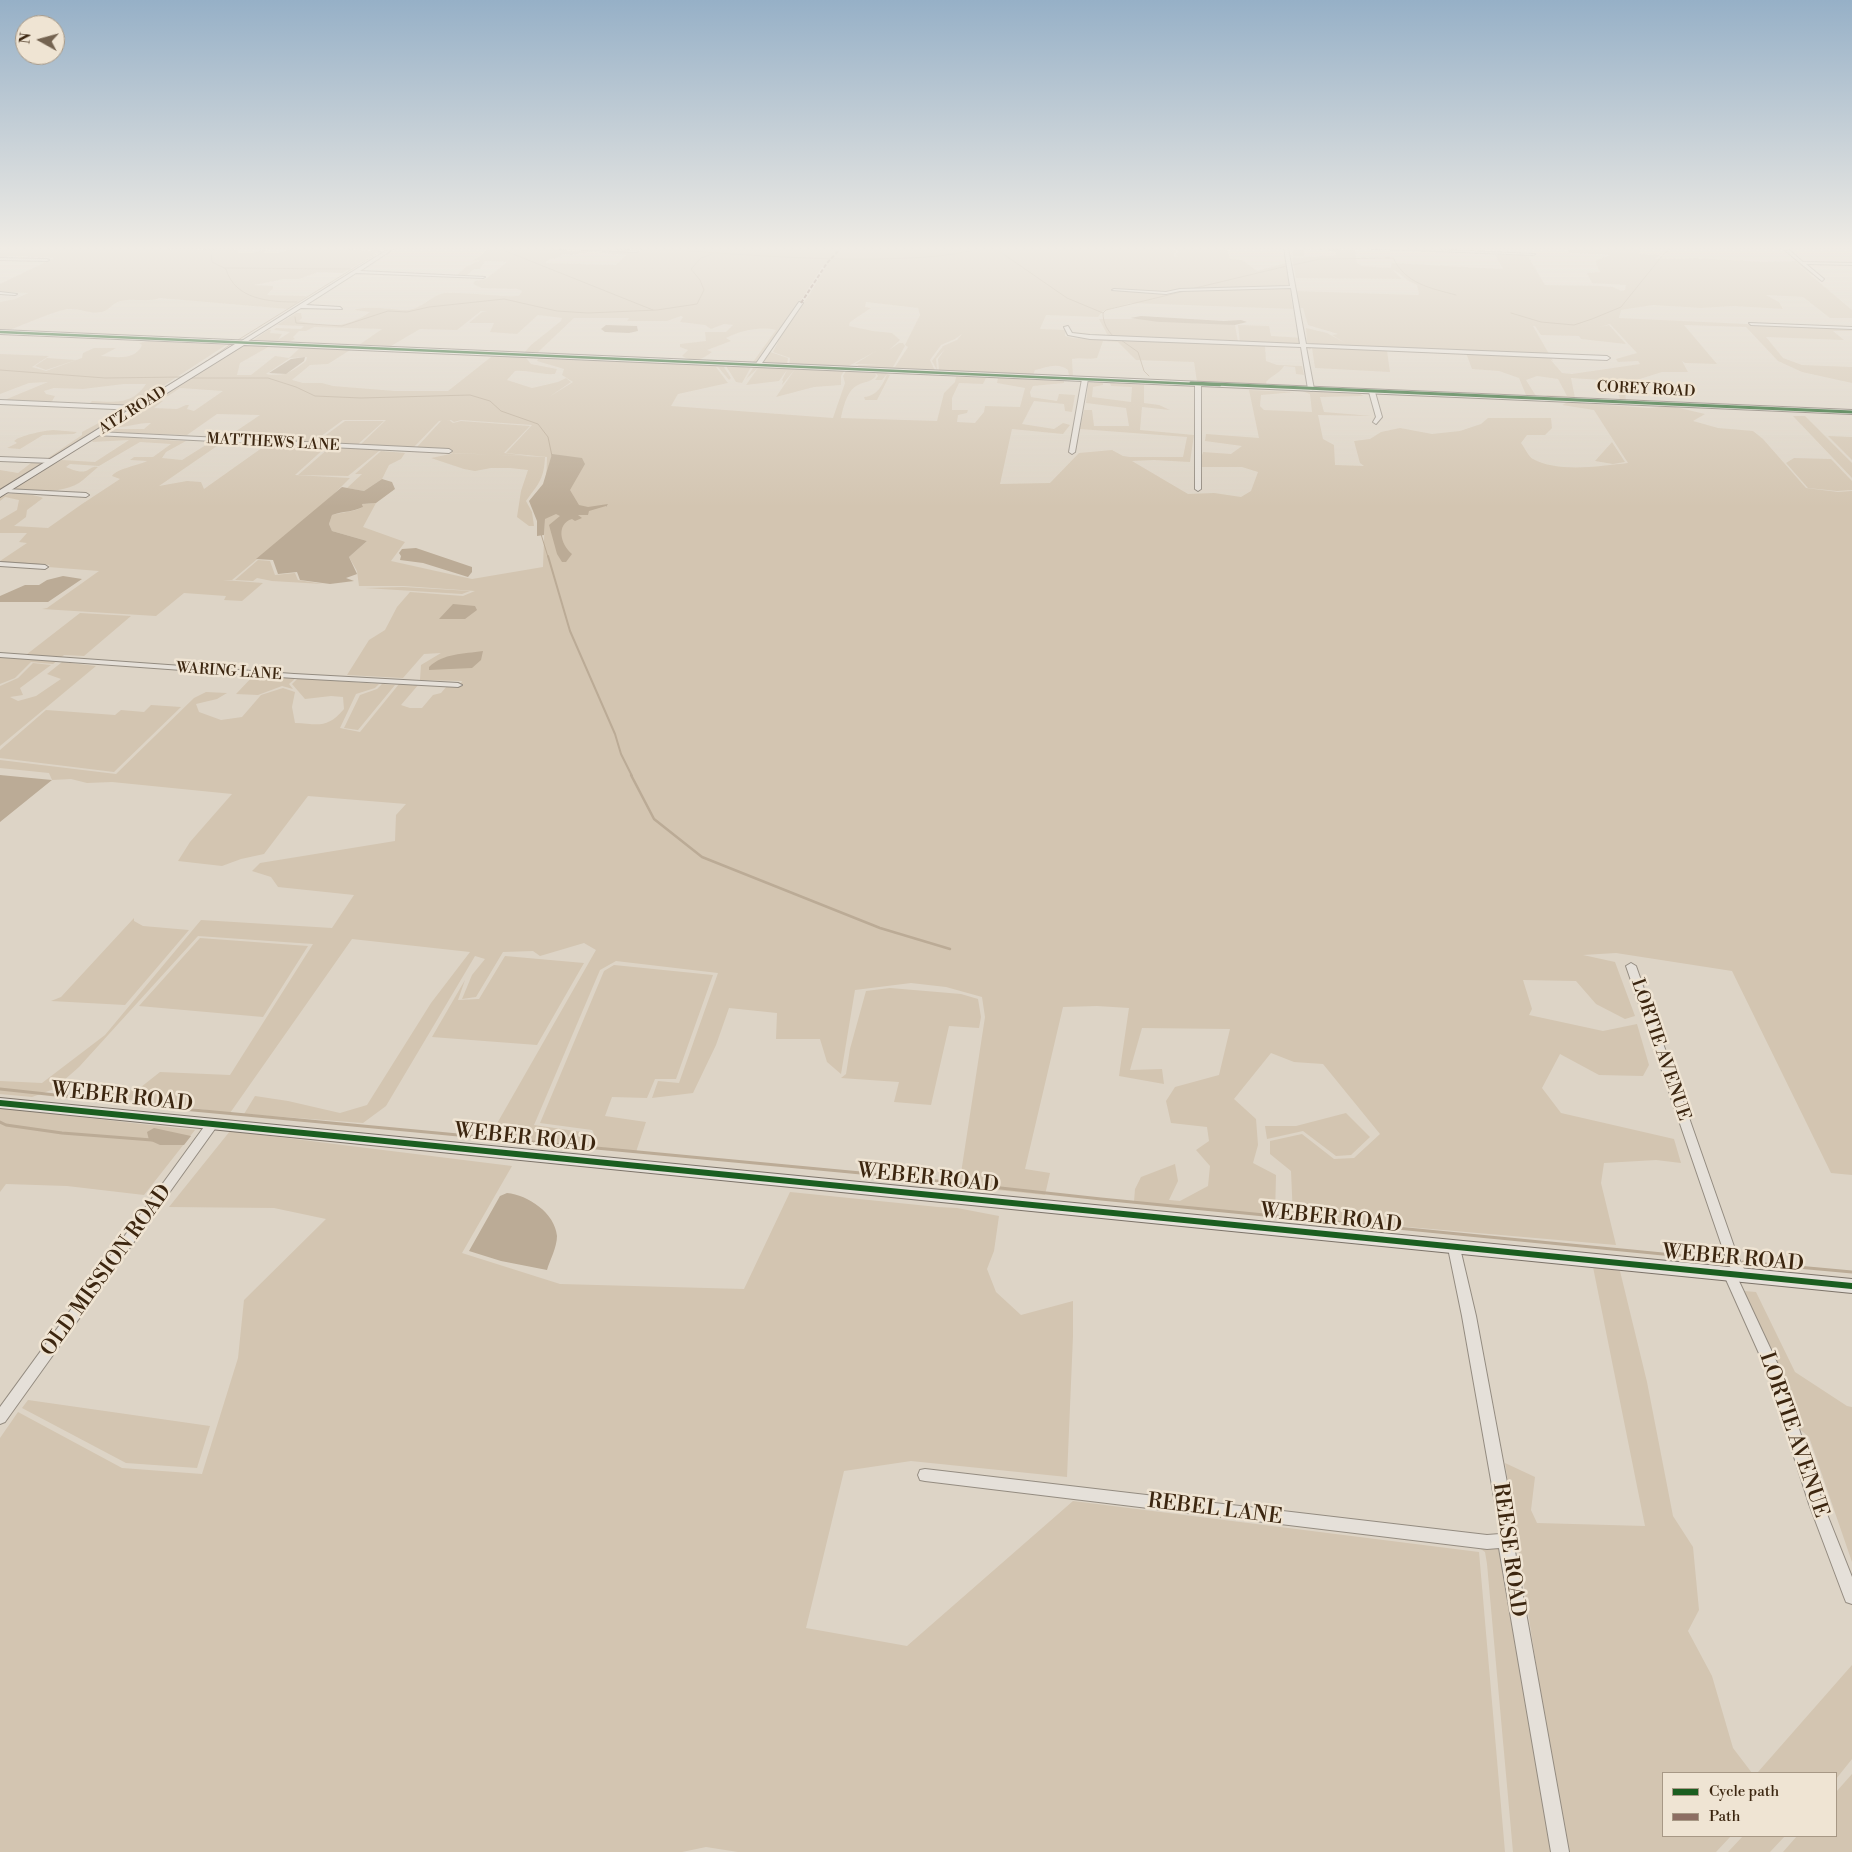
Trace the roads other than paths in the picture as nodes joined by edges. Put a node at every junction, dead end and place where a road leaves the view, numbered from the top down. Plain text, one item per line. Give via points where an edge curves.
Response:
1 (59, 334) edge
2 (254, 334) edge
3 (779, 334) edge
4 (1073, 334) edge
5 (1302, 334) edge
6 (242, 342) junction
7 (1304, 346) junction
8 (1608, 358) dead end
9 (758, 365) junction
10 (1085, 379) junction
11 (1198, 384) junction
12 (1311, 389) junction
13 (1372, 392) junction
14 (0, 402) edge
15 (137, 408) junction
16 (1852, 412) edge
17 (1376, 422) dead end
18 (97, 434) junction
19 (448, 451) dead end
20 (1072, 452) dead end
21 (0, 459) edge
22 (52, 461) junction
23 (1198, 490) dead end
24 (2, 493) edge
25 (86, 495) dead end
26 (0, 564) edge
27 (45, 567) dead end
28 (0, 655) edge
29 (458, 684) dead end
30 (1631, 966) dead end
31 (0, 1103) edge
32 (213, 1123) junction
33 (1454, 1248) junction
34 (1736, 1275) junction
35 (1852, 1286) edge
36 (0, 1418) edge
37 (925, 1475) dead end
38 (1505, 1540) junction
39 (1852, 1598) edge
40 (1560, 1852) edge

1 - 6 street, COREY ROAD
2 - 6 street, ATZ ROAD
3 - 9 street
4 - 7 street
5 - 7 street
6 - 9 street, COREY ROAD
6 - 15 street, ATZ ROAD
7 - 8 street
7 - 12 street
9 - 10 street, COREY ROAD
10 - 11 street, COREY ROAD
10 - 20 street
11 - 12 street, COREY ROAD
11 - 23 street
12 - 13 street, COREY ROAD
13 - 16 street, COREY ROAD
13 - 17 street via 1379,417
14 - 15 street
15 - 18 street, ATZ ROAD
18 - 19 street, MATTHEWS LANE
18 - 22 street, ATZ ROAD
21 - 22 street
22 - 24 street, ATZ ROAD
24 - 25 street
26 - 27 street
28 - 29 street, WARING LANE
30 - 34 street, LORTIE AVENUE
31 - 32 street, WEBER ROAD
32 - 33 street, WEBER ROAD
32 - 36 street, OLD MISSION ROAD
33 - 34 street, WEBER ROAD
33 - 38 street, REESE ROAD via 1508,1531
34 - 35 street, WEBER ROAD
34 - 39 street, LORTIE AVENUE via 1773,1369 1816,1504
37 - 38 street, REBEL LANE via 1487,1542
38 - 40 street, REESE ROAD

